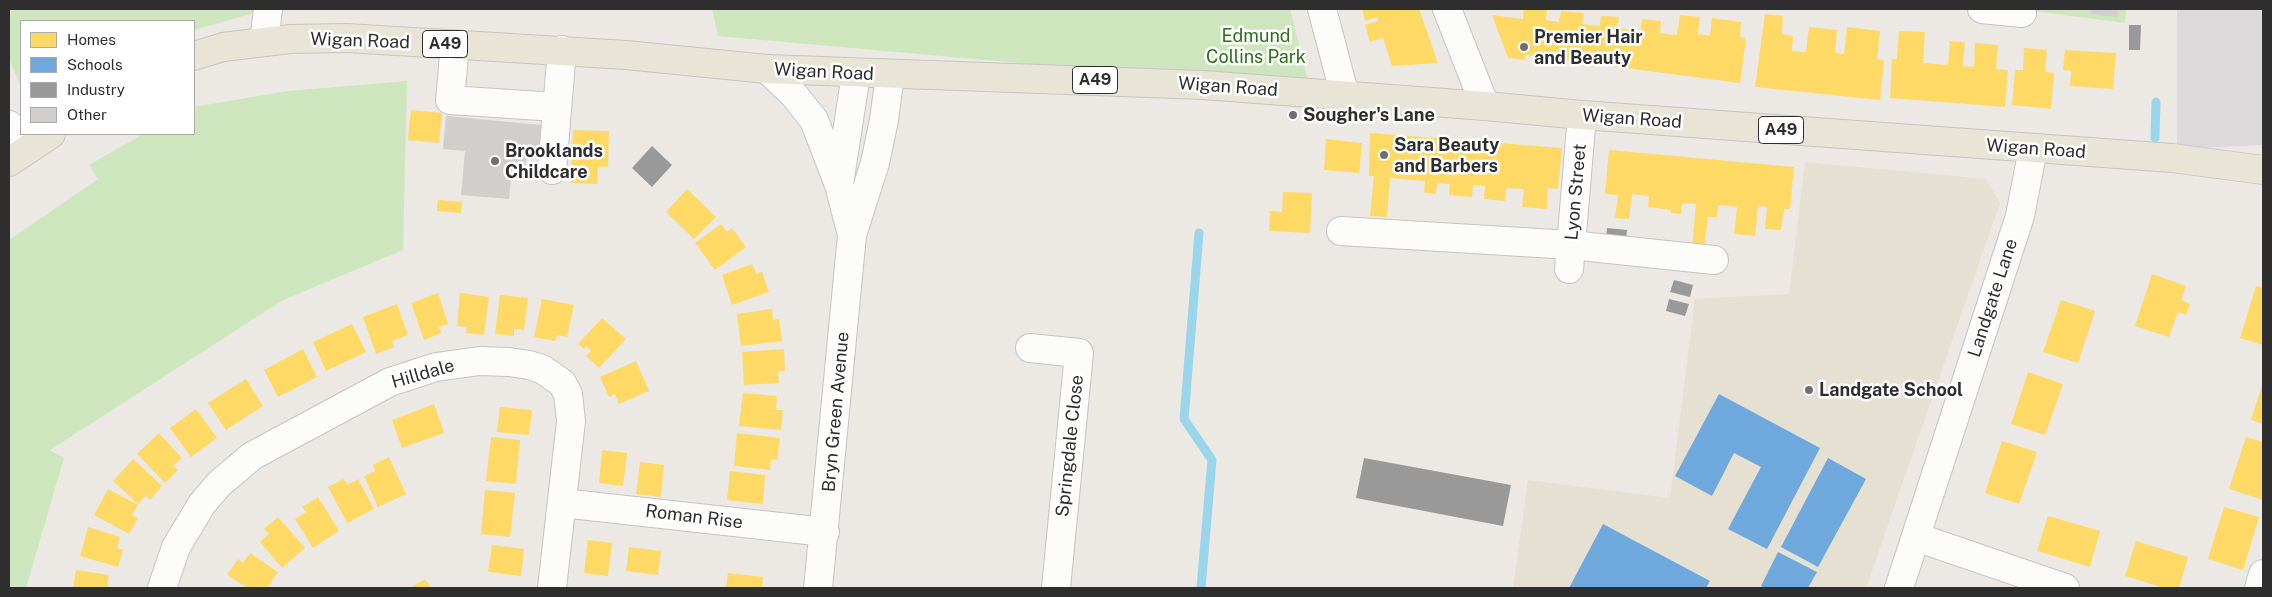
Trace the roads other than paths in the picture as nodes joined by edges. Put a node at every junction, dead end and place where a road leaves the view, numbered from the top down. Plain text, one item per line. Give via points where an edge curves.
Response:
1 (268, 9) edge
2 (1322, 9) edge
3 (1447, 9) edge
4 (1982, 9) edge
5 (2022, 13) dead end
6 (264, 42) junction
7 (455, 45) junction
8 (562, 50) junction
9 (195, 56) edge
10 (767, 69) junction
11 (856, 74) junction
12 (890, 75) junction
13 (1345, 96) junction
14 (1485, 106) junction
15 (556, 107) junction
16 (1582, 115) junction
17 (9, 126) edge
18 (49, 135) edge
19 (2033, 149) junction
20 (15, 157) edge
21 (2263, 167) edge
22 (552, 170) dead end
23 (839, 184) junction
24 (1342, 231) dead end
25 (852, 235) junction
26 (1570, 257) junction
27 (1714, 260) dead end
28 (1030, 348) dead end
29 (562, 503) junction
30 (825, 532) junction
31 (1916, 537) junction
32 (2263, 574) edge
33 (162, 588) edge
34 (552, 588) edge
35 (818, 588) edge
36 (1056, 588) edge
37 (1899, 588) edge
38 (2065, 588) edge
39 (2259, 588) edge

1 - 6 street
2 - 13 street
3 - 14 street
4 - 5 street
6 - 7 main road, Wigan Road / A49 via 347,38
6 - 9 main road, Wigan Road / A49 via 223,47
7 - 8 main road, Wigan Road / A49
7 - 15 street via 450,100
8 - 10 main road, Wigan Road / A49
8 - 15 street
10 - 11 main road, Wigan Road / A49
10 - 23 street, Bryn Green Avenue via 814,120
11 - 12 main road, Wigan Road / A49
11 - 23 street, Bryn Green Avenue
12 - 13 main road, Wigan Road / A49 via 1193,84
12 - 25 street, Bryn Green Avenue via 875,163
13 - 14 main road, Wigan Road / A49
14 - 16 main road, Wigan Road / A49
15 - 22 street
16 - 19 main road, Wigan Road / A49
16 - 26 street, Lyon Street
17 - 20 street
18 - 20 main road
19 - 21 main road, Wigan Road / A49
19 - 31 street, Landgate Lane via 2020,216
23 - 25 street, Bryn Green Avenue
24 - 26 street
25 - 30 street, Bryn Green Avenue
26 - 27 street
28 - 36 street, Springdale Close via 1079,353
29 - 30 street, Roman Rise
29 - 33 street, Hilldale via 572,421 568,394 562,383 529,365 480,361 436,367 383,385 271,445 235,469 202,504 189,525 176,547
29 - 34 street, Hilldale
30 - 35 street, Bryn Green Avenue
31 - 37 street, Landgate Lane
31 - 38 street
32 - 39 street

